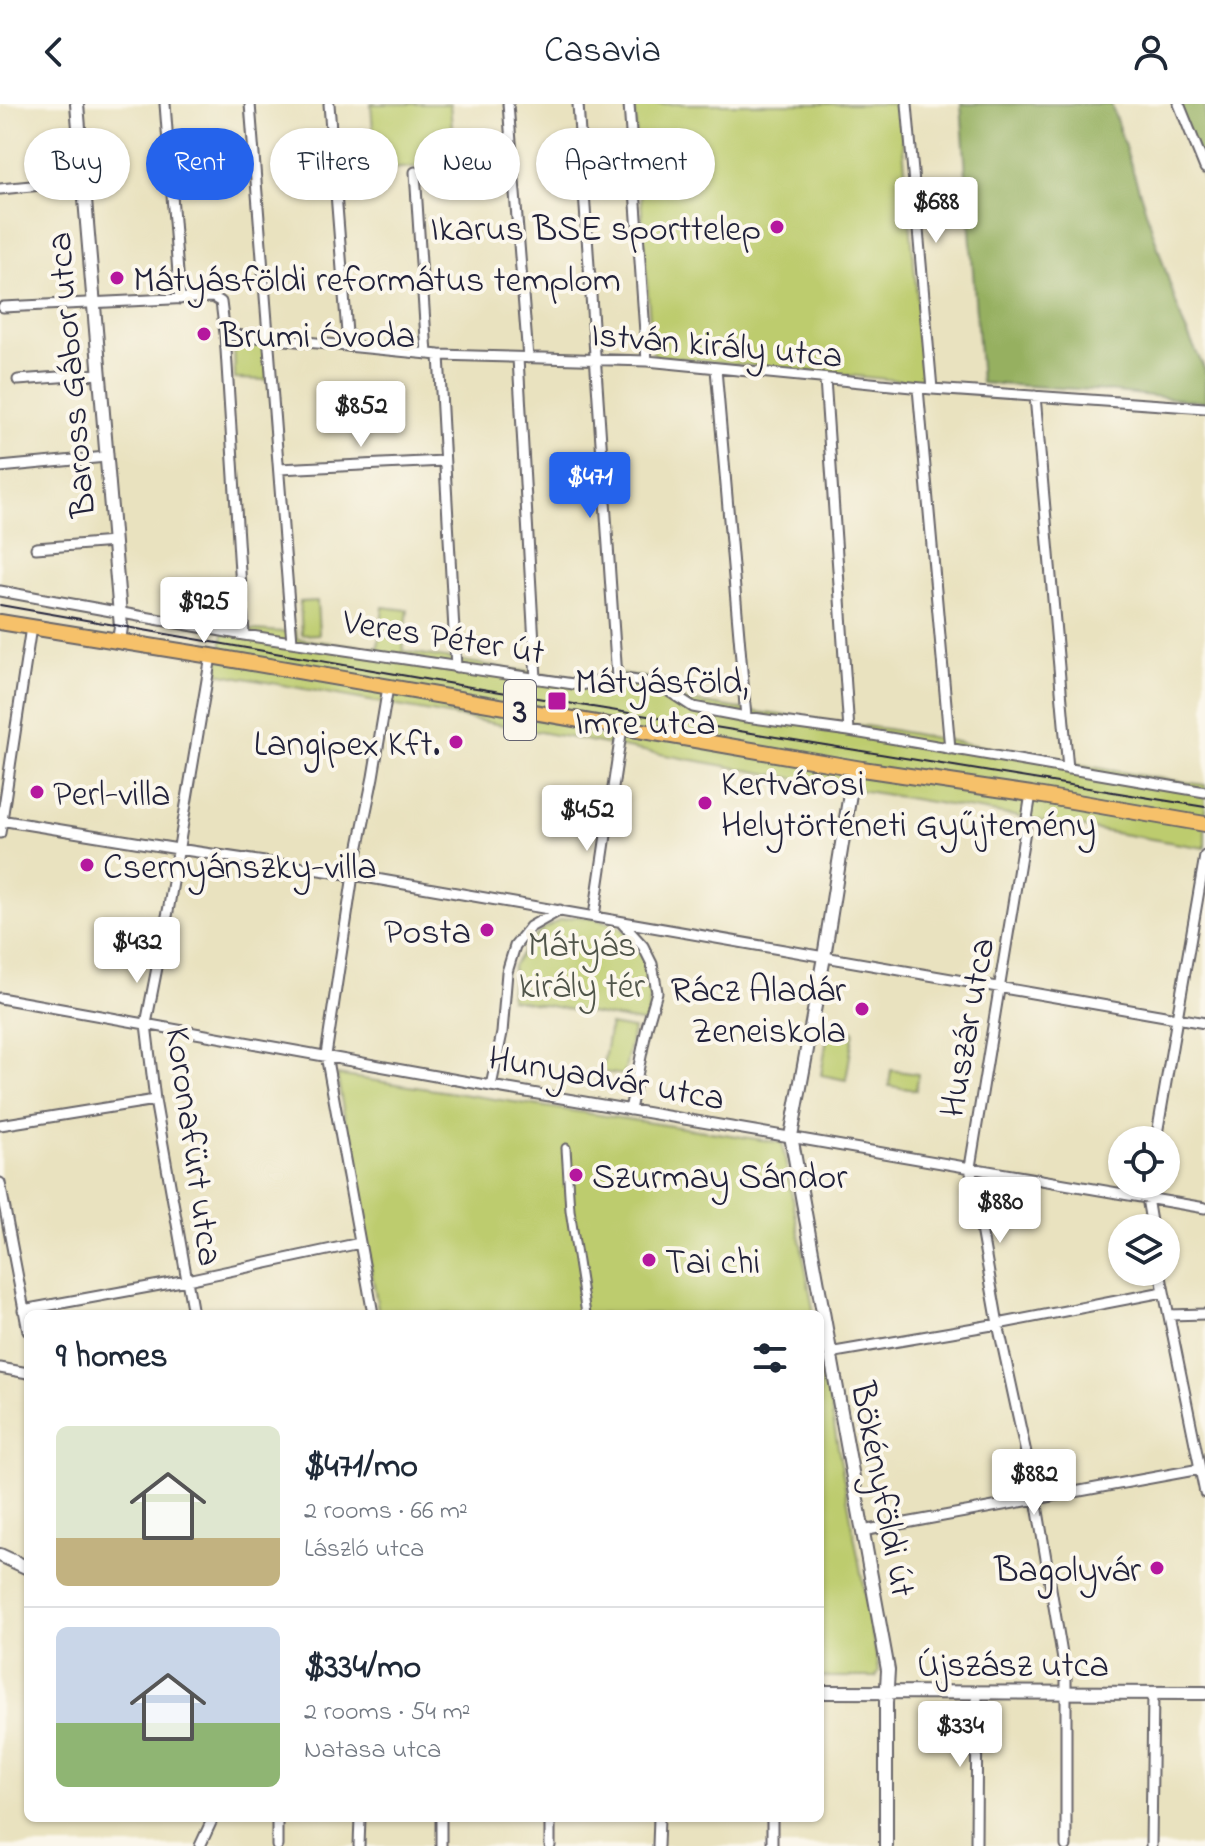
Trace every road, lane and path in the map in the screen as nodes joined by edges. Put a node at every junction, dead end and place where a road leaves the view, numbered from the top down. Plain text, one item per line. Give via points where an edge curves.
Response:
1 (77, 104) edge
2 (165, 104) edge
3 (250, 104) edge
4 (329, 104) edge
5 (508, 104) edge
6 (578, 104) edge
7 (629, 104) edge
8 (907, 104) edge
9 (1179, 104) edge
10 (79, 128) edge
11 (1205, 168) edge
12 (24, 187) edge
13 (0, 189) edge
14 (85, 200) edge
15 (417, 200) edge
16 (180, 299) junction
17 (93, 302) junction
18 (3, 307) dead end
19 (225, 334) junction
20 (269, 338) junction
21 (348, 346) junction
22 (427, 354) junction
23 (439, 355) junction
24 (523, 358) junction
25 (596, 360) junction
26 (647, 361) junction
27 (716, 369) junction
28 (99, 374) junction
29 (825, 379) junction
30 (18, 380) dead end
31 (918, 388) junction
32 (932, 389) junction
33 (1035, 396) junction
34 (1205, 408) edge
35 (106, 457) junction
36 (444, 461) junction
37 (0, 467) edge
38 (279, 469) junction
39 (114, 542) junction
40 (36, 548) dead end
41 (0, 591) edge
42 (120, 614) junction
43 (0, 622) edge
44 (31, 627) junction
45 (244, 635) junction
46 (119, 641) junction
47 (292, 642) junction
48 (211, 656) junction
49 (456, 667) junction
50 (617, 678) junction
51 (536, 679) junction
52 (388, 687) junction
53 (746, 717) junction
54 (622, 727) junction
55 (849, 731) junction
56 (950, 749) junction
57 (854, 768) junction
58 (1068, 769) junction
59 (1205, 792) edge
60 (1031, 794) junction
61 (1, 820) edge
62 (1205, 824) edge
63 (0, 833) edge
64 (178, 849) junction
65 (1205, 856) edge
66 (353, 875) junction
67 (560, 910) junction
68 (594, 916) junction
69 (622, 922) junction
70 (824, 957) junction
71 (1001, 988) junction
72 (0, 998) edge
73 (1176, 1019) junction
74 (1205, 1023) edge
75 (146, 1024) junction
76 (326, 1055) junction
77 (491, 1086) junction
78 (155, 1100) junction
79 (630, 1110) junction
80 (0, 1125) edge
81 (1158, 1126) edge
82 (791, 1136) junction
83 (566, 1148) dead end
84 (970, 1167) junction
85 (0, 1183) edge
86 (1108, 1191) edge
87 (1147, 1198) joint
88 (1205, 1208) edge
89 (1150, 1214) edge
90 (360, 1243) junction
91 (187, 1280) junction
92 (1162, 1286) edge
93 (1163, 1292) junction
94 (23, 1310) junction
95 (192, 1310) edge
96 (372, 1310) edge
97 (585, 1310) edge
98 (821, 1310) edge
99 (24, 1314) edge
100 (1205, 1314) edge
101 (1169, 1315) junction
102 (824, 1324) edge
103 (998, 1324) junction
104 (829, 1353) junction
105 (0, 1368) edge
106 (24, 1372) edge
107 (1200, 1438) edge
108 (1200, 1469) junction
109 (1205, 1493) edge
110 (1036, 1499) junction
111 (862, 1531) junction
112 (0, 1555) edge
113 (24, 1566) edge
114 (824, 1692) edge
115 (887, 1692) junction
116 (977, 1692) junction
117 (1067, 1693) junction
118 (1153, 1693) junction
119 (1205, 1693) edge
120 (211, 1822) edge
121 (277, 1822) edge
122 (360, 1822) edge
123 (441, 1822) edge
124 (550, 1822) edge
125 (659, 1822) edge
126 (772, 1822) edge
127 (200, 1846) edge
128 (277, 1846) edge
129 (359, 1846) edge
130 (441, 1846) edge
131 (550, 1846) edge
132 (658, 1846) edge
133 (772, 1846) edge
134 (886, 1846) edge
135 (976, 1846) edge
136 (1066, 1846) edge
137 (1151, 1846) edge

1 - 10 street, Baross Gábor utca
2 - 16 street
3 - 20 street
4 - 21 street
5 - 24 street
6 - 25 street
7 - 26 street
8 - 32 street
9 - 11 street
12 - 13 street
14 - 17 street, Baross Gábor utca
15 - 22 street
16 - 17 street
16 - 19 street via 213,297 221,302
17 - 18 street
17 - 28 street, Baross Gábor utca
19 - 20 street, István király utca
19 - 45 street
20 - 21 street, István király utca
20 - 38 street
21 - 22 street, István király utca
22 - 23 street, István király utca
23 - 24 street, István király utca
23 - 36 street
24 - 25 street, István király utca
24 - 51 street
25 - 26 street, István király utca
25 - 50 street
26 - 27 street, István király utca
27 - 29 street, István király utca
27 - 53 street
28 - 30 street
28 - 35 street, Baross Gábor utca
29 - 31 street, István király utca
29 - 55 street
31 - 32 street, István király utca
31 - 56 street
32 - 33 street, István király utca
33 - 34 street, István király utca
33 - 58 street
35 - 37 street
35 - 39 street, Baross Gábor utca
36 - 38 street
36 - 49 street
38 - 47 street
39 - 40 street
39 - 42 street, Baross Gábor utca
41 - 42 street, Veres Péter út
42 - 45 street, Veres Péter út
42 - 46 street, Baross Gábor utca
43 - 44 main road, Veres Péter út / 3
44 - 46 main road, Veres Péter út / 3
44 - 61 street
45 - 47 street, Veres Péter út
46 - 48 main road, Veres Péter út / 3
47 - 49 street, Veres Péter út
48 - 52 main road, Veres Péter út / 3
48 - 64 street, Koronafürt utca
49 - 51 street, Veres Péter út
50 - 51 street, Veres Péter út via 580,685
50 - 53 street, Veres Péter út via 664,688 693,707
52 - 54 main road, Veres Péter út / 3
52 - 66 street
53 - 55 street, Veres Péter út
54 - 57 main road, Veres Péter út / 3
54 - 68 street
55 - 56 street, Veres Péter út
56 - 58 street, Veres Péter út
57 - 60 main road, Veres Péter út / 3
57 - 70 street, Bökényföldi út
58 - 59 street, Veres Péter út
60 - 62 main road, Veres Péter út / 3
60 - 71 street, Huszár utca
61 - 63 street
61 - 64 street
64 - 66 street
64 - 75 street, Koronafürt utca
65 - 73 street
66 - 67 street
66 - 76 street
67 - 68 street
67 - 77 street via 530,927 515,946
68 - 69 street
69 - 70 street
69 - 79 street via 652,964 657,992
70 - 71 street
70 - 82 street, Bökényföldi út
71 - 73 street
71 - 84 street, Huszár utca
72 - 75 street, Hunyadvár utca
73 - 74 street
73 - 81 street
75 - 76 street, Hunyadvár utca
75 - 78 street, Koronafürt utca
76 - 77 street, Hunyadvár utca
76 - 90 street
77 - 79 street, Hunyadvár utca
78 - 80 street
78 - 91 street, Koronafürt utca
79 - 82 street, Hunyadvár utca
82 - 84 street, Hunyadvár utca
82 - 98 street, Bökényföldi út
83 - 97 street
84 - 86 street, Hunyadvár utca
84 - 103 street, Huszár utca
85 - 94 street
87 - 88 street, Hunyadvár utca
87 - 89 street
90 - 91 street
90 - 96 street
91 - 94 street
91 - 95 street, Koronafürt utca
92 - 93 street
93 - 101 street
93 - 103 street
94 - 99 street
100 - 101 street
101 - 107 street
102 - 104 street, Bökényföldi út
103 - 104 street
103 - 110 street, Huszár utca
104 - 111 street, Bökényföldi út
105 - 106 street
107 - 108 street
108 - 109 street
108 - 110 street
110 - 111 street
110 - 117 street, Huszár utca
111 - 115 street, Bökényföldi út via 888,1670
112 - 113 street
114 - 115 street, Újszász utca
115 - 116 street, Újszász utca
115 - 134 street, Bökényföldi út
116 - 117 street, Újszász utca
116 - 135 street
117 - 118 street, Újszász utca
117 - 136 street, Huszár utca
118 - 119 street, Újszász utca
118 - 137 street
120 - 127 street
121 - 128 street
122 - 129 street
123 - 130 street
124 - 131 street
125 - 132 street
126 - 133 street

